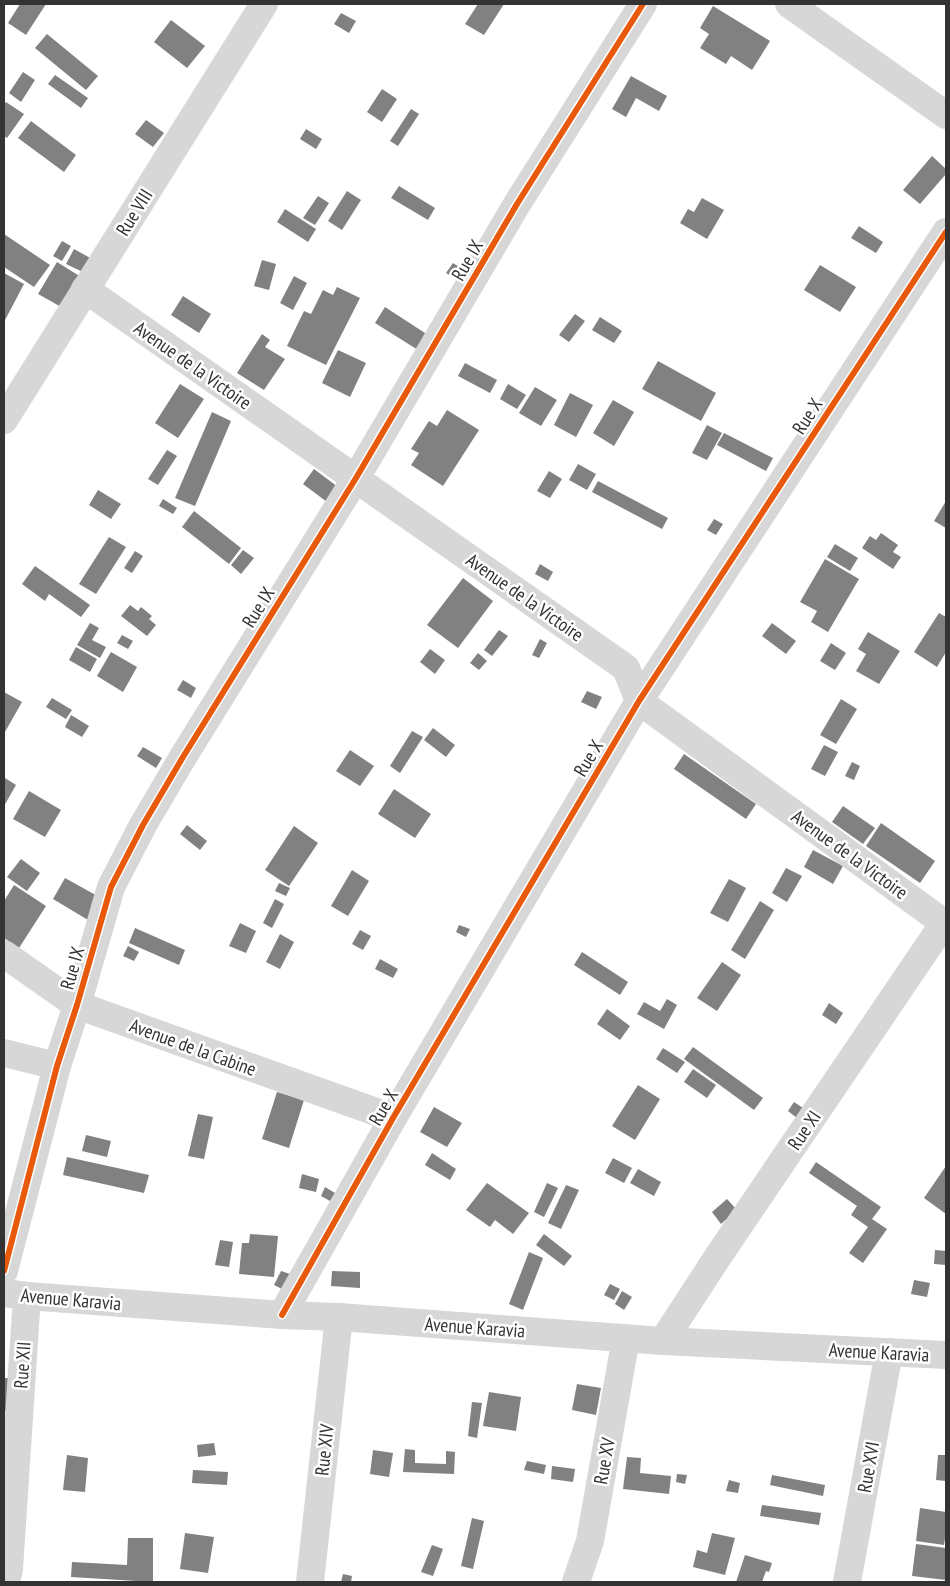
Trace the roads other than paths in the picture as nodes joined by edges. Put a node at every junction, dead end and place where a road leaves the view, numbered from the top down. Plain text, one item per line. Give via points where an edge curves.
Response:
1 (264, 4) edge
2 (643, 4) edge
3 (789, 4) edge
4 (946, 115) edge
5 (946, 232) edge
6 (85, 289) junction
7 (4, 420) edge
8 (356, 478) junction
9 (639, 701) junction
10 (945, 921) edge
11 (4, 954) edge
12 (77, 1005) junction
13 (4, 1053) edge
14 (57, 1066) junction
15 (393, 1118) junction
16 (4, 1271) edge
17 (15, 1295) edge
18 (282, 1315) junction
19 (339, 1317) junction
20 (626, 1338) junction
21 (663, 1341) junction
22 (889, 1352) junction
23 (946, 1355) edge
24 (6, 1582) edge
25 (310, 1582) edge
26 (576, 1582) edge
27 (847, 1582) edge

1 - 6 street, Rue VIII
2 - 8 street, Rue IX via 517,204
3 - 4 street
5 - 9 street, Rue X
6 - 7 street, Rue VIII
6 - 8 street, Avenue de la Victoire
8 - 9 street, Avenue de la Victoire via 626,668
8 - 12 street, Rue IX via 143,824 111,887
9 - 10 street, Avenue de la Victoire
9 - 15 street, Rue X
10 - 21 street, Rue XI
11 - 12 street, Avenue de la Cabine
12 - 14 street, Rue IX
12 - 15 street, Avenue de la Cabine
13 - 14 street
14 - 16 street, Rue IX
15 - 18 street, Rue X
17 - 18 street, Avenue Karavia
17 - 24 street, Rue XII via 9,1569
18 - 19 street, Avenue Karavia
19 - 20 street, Avenue Karavia
19 - 25 street, Rue XIV
20 - 21 street, Avenue Karavia
20 - 26 street, Rue XV via 590,1541
21 - 22 street, Avenue Karavia
22 - 23 street, Avenue Karavia
22 - 27 street, Rue XVI

